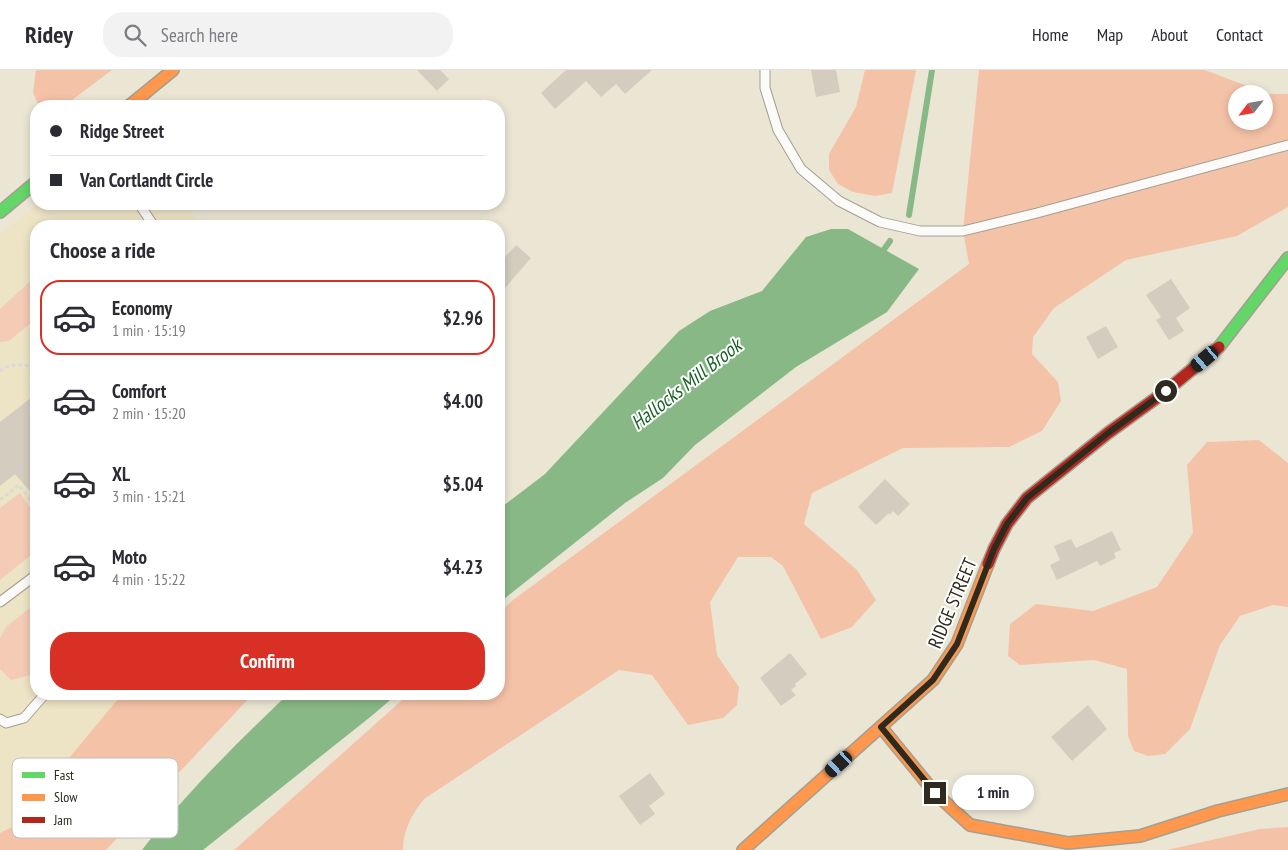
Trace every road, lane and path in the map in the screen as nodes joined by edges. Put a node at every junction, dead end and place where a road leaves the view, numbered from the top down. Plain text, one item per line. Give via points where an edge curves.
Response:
1 (173, 70) edge
2 (765, 70) edge
3 (136, 100) edge
4 (1288, 145) edge
5 (30, 187) edge
6 (0, 212) edge
7 (1288, 258) edge
8 (30, 366) edge
9 (0, 371) edge
10 (0, 500) edge
11 (30, 500) edge
12 (30, 580) edge
13 (0, 602) edge
14 (40, 700) edge
15 (0, 719) edge
16 (881, 727) junction
17 (1288, 794) edge
18 (743, 850) edge

1 - 3 street
2 - 4 lane via 765,88 778,130 801,169 839,201 880,222 920,231 972,229
5 - 6 street
7 - 16 street, RIDGE STREET via 1218,348 1027,498 1007,524 994,549 957,644 933,680
8 - 9 path via 19,364
10 - 11 path via 19,485
12 - 13 lane
14 - 15 lane via 24,718 6,723
16 - 17 street via 935,793 970,825 1068,843 1140,836 1218,811
16 - 18 street, RIDGE STREET

